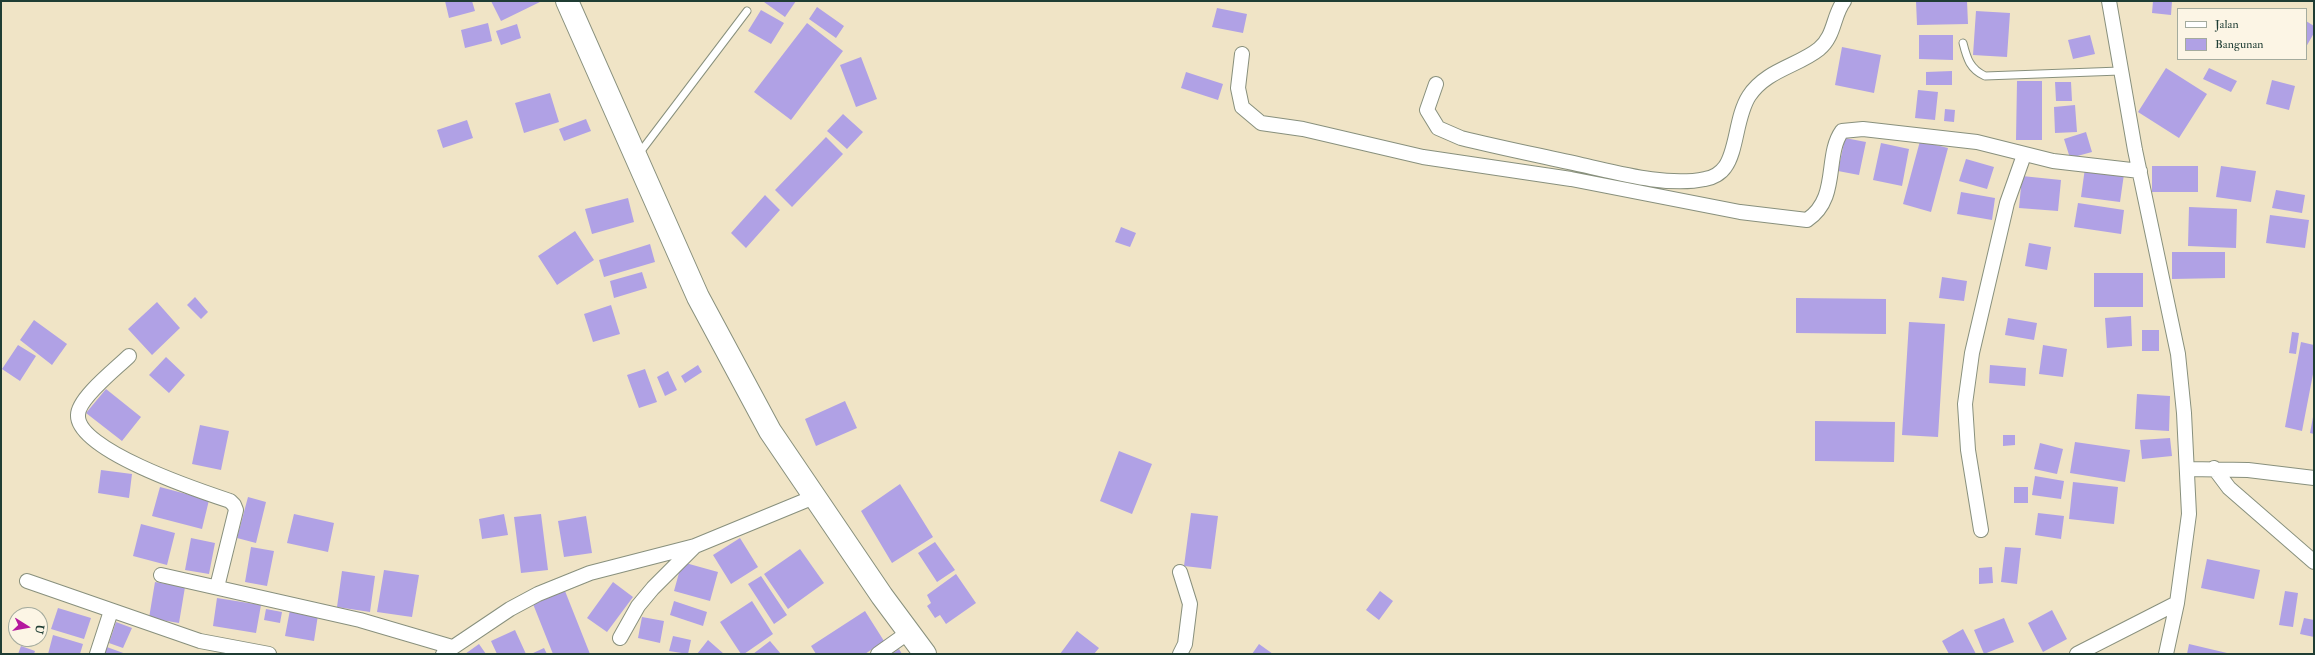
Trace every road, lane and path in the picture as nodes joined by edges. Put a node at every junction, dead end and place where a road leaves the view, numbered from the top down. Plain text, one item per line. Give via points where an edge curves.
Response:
1 (567, 1) edge
2 (1844, 1) edge
3 (2108, 1) edge
4 (747, 11) dead end
5 (1963, 43) dead end
6 (1242, 54) dead end
7 (2120, 71) junction
8 (1436, 84) dead end
9 (2024, 155) junction
10 (636, 158) junction
11 (2140, 170) junction
12 (129, 356) dead end
13 (2214, 468) junction
14 (2187, 469) junction
15 (2313, 477) edge
16 (814, 497) junction
17 (1981, 530) dead end
18 (696, 546) junction
19 (2314, 562) edge
20 (1180, 572) dead end
21 (161, 575) dead end
22 (27, 581) dead end
23 (217, 588) junction
24 (2177, 603) junction
25 (111, 611) junction
26 (909, 632) junction
27 (620, 638) dead end
28 (447, 650) edge
29 (97, 654) edge
30 (269, 654) edge
31 (878, 654) edge
32 (925, 654) edge
33 (1180, 654) edge
34 (2077, 654) edge
35 (2166, 654) edge

1 - 10 highway
2 - 8 street via 1832,32 1820,49 1772,74 1750,95 1737,124 1731,155 1725,167 1717,175 1705,180 1672,181 1619,173 1461,138 1438,128 1427,110
3 - 7 street
4 - 10 lane
5 - 7 lane via 1970,66 1985,76
6 - 9 street via 1238,88 1242,107 1261,123 1303,129 1423,157 1571,179 1776,217 1807,220 1816,214 1828,189 1835,140 1842,131 1863,129 1977,142
7 - 11 street
9 - 11 street
9 - 17 street via 2005,210 1972,353 1965,404 1968,450
10 - 16 highway via 698,297 770,431
11 - 14 street via 2178,354
12 - 23 street via 82,402 77,414 79,424 90,438 103,448 173,482 230,501 234,505 236,510
13 - 14 street
13 - 15 street
13 - 19 street via 2229,488
14 - 24 street via 2189,514
16 - 18 street
16 - 26 highway
18 - 27 street via 638,606
18 - 28 street via 590,573 538,594
20 - 33 street via 1190,604 1185,644
21 - 23 street
22 - 25 street
23 - 28 street via 360,620
24 - 34 street
24 - 35 street
25 - 29 street
25 - 30 street via 200,641
26 - 31 street
26 - 32 highway

